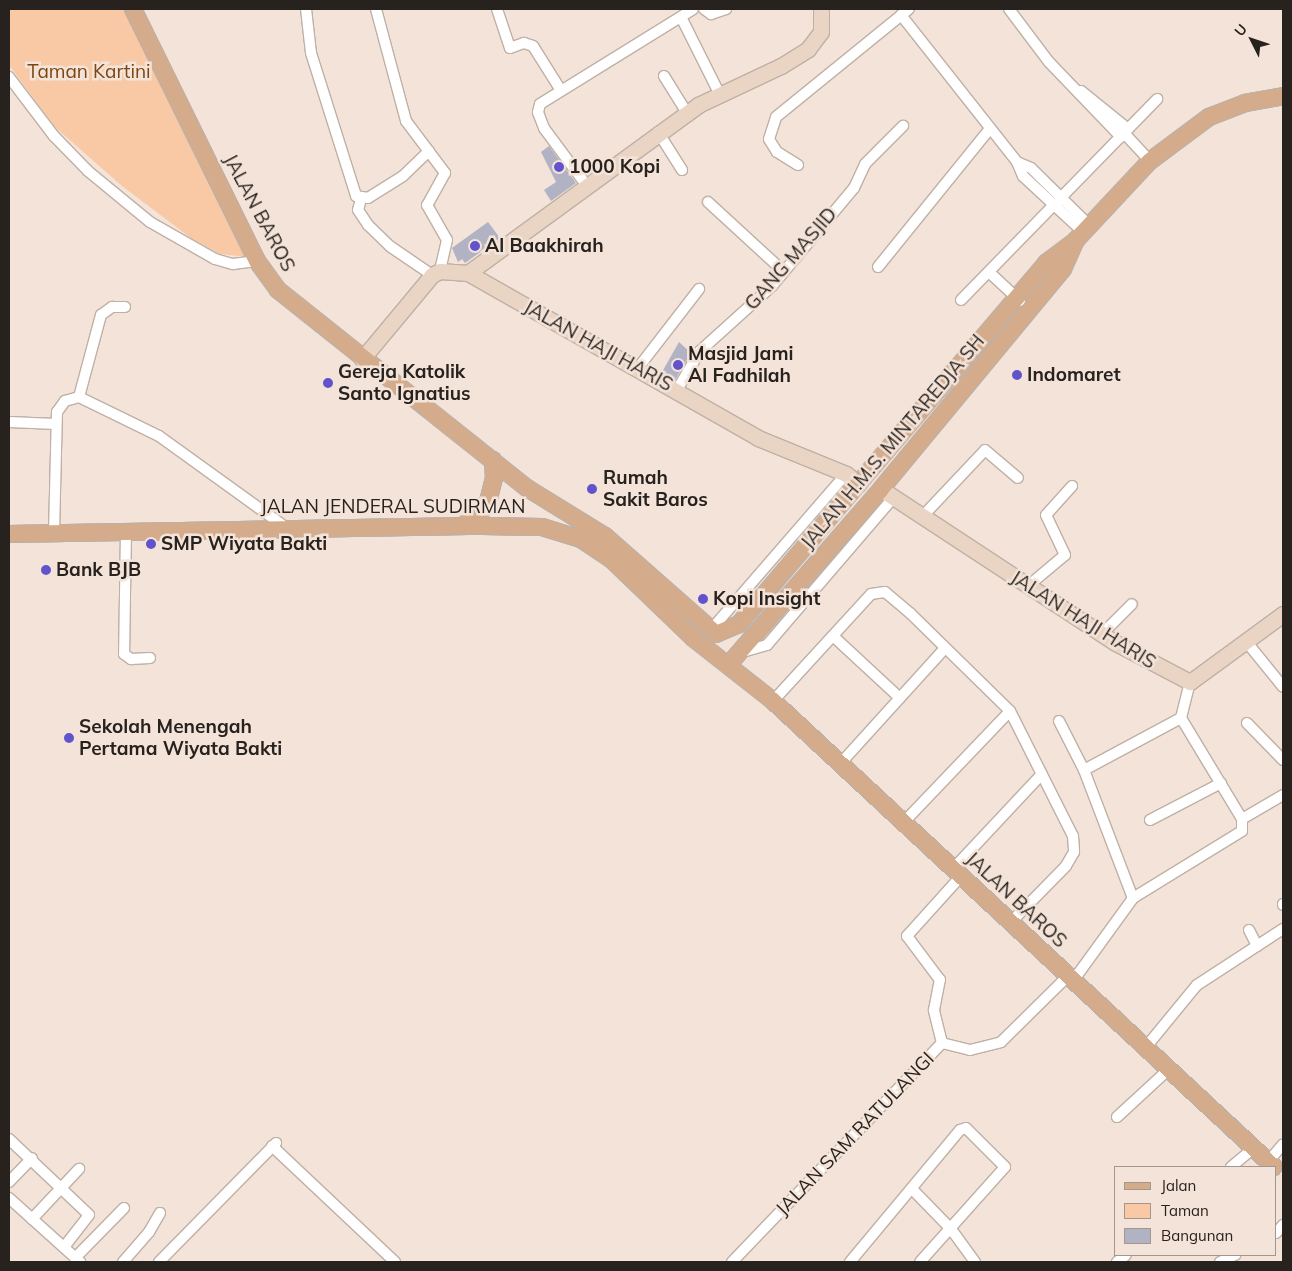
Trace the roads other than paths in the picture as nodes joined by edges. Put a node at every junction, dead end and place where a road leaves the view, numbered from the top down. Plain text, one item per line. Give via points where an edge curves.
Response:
1 (133, 9) edge
2 (306, 9) edge
3 (376, 9) edge
4 (497, 9) edge
5 (693, 9) edge
6 (704, 9) edge
7 (726, 9) edge
8 (821, 9) edge
9 (1010, 9) edge
10 (905, 12) edge
11 (680, 17) junction
12 (664, 76) dead end
13 (9, 77) edge
14 (560, 89) junction
15 (719, 93) junction
16 (1283, 96) edge
17 (1157, 99) dead end
18 (686, 113) junction
19 (903, 126) dead end
20 (989, 130) junction
21 (658, 132) junction
22 (1124, 133) junction
23 (429, 151) junction
24 (1150, 160) junction
25 (798, 166) dead end
26 (682, 170) dead end
27 (587, 186) junction
28 (360, 199) junction
29 (708, 202) dead end
30 (1059, 203) junction
31 (1083, 232) junction
32 (257, 261) junction
33 (878, 267) dead end
34 (783, 271) junction
35 (436, 273) junction
36 (468, 273) junction
37 (990, 273) junction
38 (699, 289) dead end
39 (1017, 298) junction
40 (961, 300) dead end
41 (125, 307) dead end
42 (1030, 310) junction
43 (362, 359) junction
44 (638, 368) junction
45 (677, 390) junction
46 (79, 397) junction
47 (9, 422) edge
48 (56, 424) junction
49 (493, 460) junction
50 (846, 474) junction
51 (1018, 478) dead end
52 (859, 484) junction
53 (1072, 486) dead end
54 (887, 494) junction
55 (547, 502) junction
56 (921, 518) junction
57 (462, 526) junction
58 (285, 527) junction
59 (542, 527) junction
60 (126, 531) junction
61 (54, 533) junction
62 (9, 534) edge
63 (1028, 586) junction
64 (757, 603) junction
65 (1132, 604) dead end
66 (1283, 614) edge
67 (710, 631) junction
68 (1102, 634) junction
69 (834, 636) junction
70 (1245, 640) junction
71 (945, 648) junction
72 (150, 658) dead end
73 (735, 658) junction
74 (1190, 682) junction
75 (1283, 687) edge
76 (900, 698) junction
77 (772, 701) junction
78 (1010, 711) junction
79 (1181, 718) junction
80 (1059, 721) dead end
81 (1247, 723) dead end
82 (1283, 760) edge
83 (840, 764) junction
84 (1084, 770) junction
85 (1042, 774) junction
86 (1221, 783) junction
87 (1283, 795) edge
88 (1242, 819) junction
89 (1150, 820) dead end
90 (904, 822) junction
91 (957, 872) junction
92 (1133, 898) junction
93 (1011, 922) junction
94 (1283, 929) edge
95 (1249, 930) dead end
96 (1257, 946) junction
97 (1071, 978) junction
98 (942, 1043) junction
99 (1146, 1047) junction
100 (1169, 1069) junction
101 (1117, 1117) dead end
102 (9, 1140) edge
103 (1283, 1144) edge
104 (1254, 1148) junction
105 (32, 1158) junction
106 (1232, 1166) edge
107 (1273, 1166) edge
108 (79, 1169) dead end
109 (9, 1182) edge
110 (62, 1188) junction
111 (913, 1190) junction
112 (9, 1198) edge
113 (124, 1208) dead end
114 (160, 1213) dead end
115 (32, 1219) junction
116 (951, 1229) junction
117 (64, 1247) junction
118 (1232, 1256) edge
119 (78, 1260) edge
120 (123, 1262) edge
121 (160, 1262) edge
122 (395, 1262) edge
123 (732, 1262) edge
124 (850, 1262) edge
125 (920, 1262) edge
126 (975, 1262) edge
127 (1220, 1262) edge

1 - 32 main road, JALAN BAROS
2 - 28 street via 311,53 328,118 352,190
3 - 23 street via 406,121
4 - 14 street via 510,48 524,43 533,46
5 - 11 street
6 - 7 street via 711,14
8 - 15 street via 821,32 808,49 781,66
9 - 22 street via 1071,86
10 - 20 street
10 - 25 street via 776,117 769,139 777,152
11 - 14 street
11 - 15 street
12 - 18 street
13 - 32 street via 54,136 88,171 150,222 215,259 233,264
14 - 27 street via 540,104 540,122
15 - 18 street
16 - 24 main road, JALAN H.M.S. MINTAREDJA SH via 1209,116
17 - 22 street
18 - 21 street
19 - 34 street, GANG MASJID via 884,140 865,164 854,188
20 - 30 street via 1017,162 1030,168
20 - 33 street
21 - 26 street
21 - 27 street
22 - 24 street
22 - 30 street
23 - 28 street via 402,176
23 - 35 street via 445,176 431,192 427,205 447,240
24 - 31 main road, JALAN H.M.S. MINTAREDJA SH
27 - 36 street
28 - 35 street via 358,210 368,225 391,247
29 - 34 street
30 - 31 street
30 - 37 street
31 - 39 main road, JALAN H.M.S. MINTAREDJA SH via 1055,254
31 - 42 main road, JALAN H.M.S. MINTAREDJA SH via 1066,264
32 - 43 main road, JALAN BAROS via 293,305
34 - 45 street, GANG MASJID via 754,305 700,351
35 - 36 street, JALAN HAJI HARIS
35 - 43 street
36 - 44 street, JALAN HAJI HARIS
37 - 39 street
37 - 40 street
38 - 44 street
39 - 42 street
39 - 52 main road, JALAN H.M.S. MINTAREDJA SH
41 - 46 street via 112,308 101,315
42 - 54 main road, JALAN H.M.S. MINTAREDJA SH
43 - 49 main road, JALAN BAROS
44 - 45 street, JALAN HAJI HARIS
45 - 50 street, JALAN HAJI HARIS via 758,438
46 - 48 street via 64,401 57,412
46 - 58 street via 159,436
47 - 48 street
48 - 61 street
49 - 55 main road, JALAN BAROS
49 - 57 main road via 494,478 488,502 479,515
50 - 52 street, JALAN HAJI HARIS
50 - 67 street
51 - 56 street via 985,450
52 - 64 main road, JALAN H.M.S. MINTAREDJA SH
53 - 63 street via 1046,515 1065,555
54 - 56 street, JALAN HAJI HARIS
54 - 73 main road, JALAN H.M.S. MINTAREDJA SH
55 - 59 main road via 550,516
55 - 67 main road, JALAN BAROS via 605,536
56 - 63 street, JALAN HAJI HARIS
57 - 58 main road, JALAN JENDERAL SUDIRMAN
57 - 59 main road, JALAN JENDERAL SUDIRMAN
58 - 60 main road, JALAN JENDERAL SUDIRMAN
59 - 73 main road, JALAN JENDERAL SUDIRMAN via 597,547 693,638
60 - 61 main road, JALAN JENDERAL SUDIRMAN
60 - 72 street via 124,654 131,659
61 - 62 main road, JALAN JENDERAL SUDIRMAN
63 - 68 street, JALAN HAJI HARIS
64 - 67 main road, JALAN H.M.S. MINTAREDJA SH via 733,629 722,634
64 - 73 main road via 750,624 730,651
65 - 68 street
66 - 70 street
68 - 74 street, JALAN HAJI HARIS
69 - 71 street via 871,594 881,591
69 - 76 street
69 - 77 street
70 - 74 street
70 - 75 street
71 - 76 street
71 - 78 street
73 - 77 main road, JALAN BAROS
74 - 79 street
76 - 83 street
77 - 83 main road, JALAN BAROS
78 - 85 street
78 - 90 street
79 - 84 street
79 - 86 street
80 - 84 street
81 - 82 street
83 - 90 main road, JALAN BAROS
84 - 92 street
85 - 91 street
85 - 93 street via 1066,816 1074,852 1066,866
86 - 88 street
86 - 89 street
87 - 88 street
88 - 92 street via 1240,834
90 - 91 main road, JALAN BAROS
91 - 93 main road, JALAN BAROS
91 - 98 street, JALAN SAM RATULANGI via 907,936 940,980 934,1010
92 - 97 street
93 - 97 main road, JALAN BAROS
94 - 96 street
95 - 96 street
96 - 99 street via 1188,994
97 - 98 street via 1001,1042 970,1050
97 - 99 main road, JALAN BAROS
98 - 123 street, JALAN SAM RATULANGI
99 - 100 main road, JALAN BAROS
100 - 101 street
100 - 104 main road, JALAN BAROS
102 - 105 street
103 - 107 street
104 - 106 street
104 - 107 main road, JALAN BAROS
105 - 109 street
105 - 110 street
108 - 110 street
110 - 115 street
110 - 117 street via 90,1218
111 - 116 street
111 - 116 street via 963,1128 1003,1163 1003,1171
111 - 124 street
112 - 115 street
113 - 119 street
114 - 120 street via 150,1232
115 - 117 street
116 - 125 street
116 - 126 street
117 - 119 street
118 - 127 street
121 - 122 street via 274,1144

